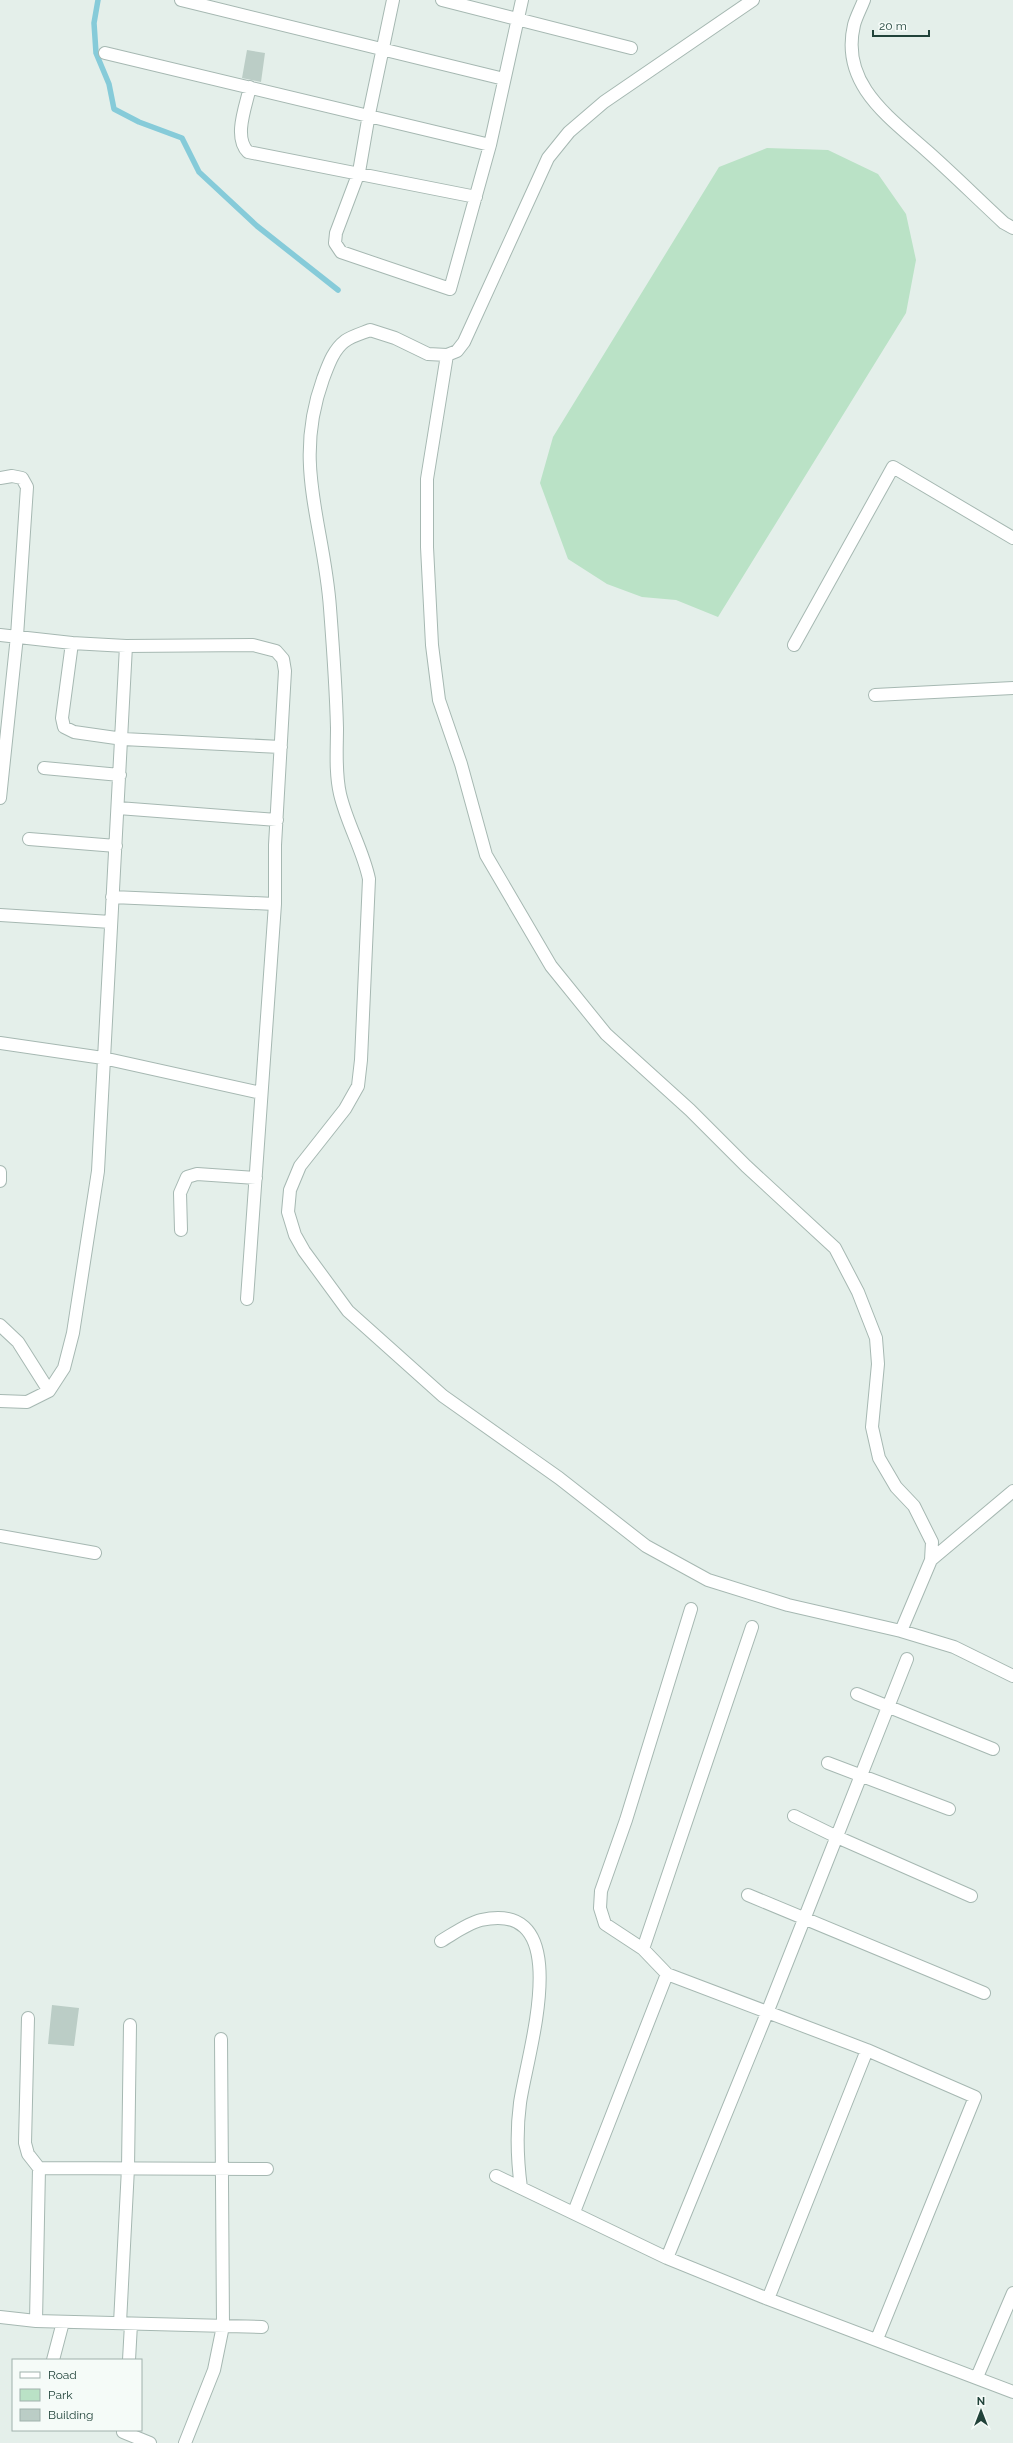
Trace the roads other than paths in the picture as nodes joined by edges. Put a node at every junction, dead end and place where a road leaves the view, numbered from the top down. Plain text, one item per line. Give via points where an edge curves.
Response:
1 (180, 0) edge
2 (393, 0) edge
3 (442, 0) edge
4 (522, 0) edge
5 (753, 0) edge
6 (864, 0) edge
7 (518, 19) junction
8 (631, 48) dead end
9 (383, 49) junction
10 (104, 53) dead end
11 (504, 79) junction
12 (250, 87) junction
13 (369, 114) junction
14 (490, 145) junction
15 (359, 172) junction
16 (476, 196) junction
17 (1013, 228) edge
18 (447, 355) junction
19 (0, 478) edge
20 (1013, 538) edge
21 (0, 635) edge
22 (17, 636) junction
23 (72, 643) junction
24 (794, 645) dead end
25 (126, 646) junction
26 (1013, 688) edge
27 (875, 695) dead end
28 (4, 707) edge
29 (123, 739) junction
30 (281, 747) junction
31 (44, 768) dead end
32 (120, 775) junction
33 (1, 779) edge
34 (0, 798) edge
35 (118, 808) junction
36 (277, 820) junction
37 (29, 839) dead end
38 (116, 846) junction
39 (112, 897) junction
40 (275, 904) junction
41 (0, 915) edge
42 (111, 922) junction
43 (0, 1043) edge
44 (103, 1058) junction
45 (261, 1093) junction
46 (0, 1172) edge
47 (256, 1178) junction
48 (0, 1181) edge
49 (181, 1230) dead end
50 (247, 1299) dead end
51 (0, 1325) edge
52 (49, 1391) junction
53 (0, 1401) edge
54 (1013, 1491) edge
55 (0, 1536) edge
56 (95, 1553) dead end
57 (931, 1560) junction
58 (691, 1609) dead end
59 (752, 1627) dead end
60 (901, 1631) junction
61 (907, 1659) dead end
62 (1013, 1676) edge
63 (857, 1694) dead end
64 (887, 1706) junction
65 (993, 1749) dead end
66 (828, 1763) dead end
67 (860, 1776) junction
68 (949, 1809) dead end
69 (794, 1816) dead end
70 (837, 1837) junction
71 (748, 1895) dead end
72 (971, 1896) dead end
73 (805, 1918) junction
74 (441, 1941) dead end
75 (643, 1949) junction
76 (667, 1974) junction
77 (984, 1993) dead end
78 (767, 2013) junction
79 (28, 2018) dead end
80 (130, 2025) dead end
81 (221, 2039) dead end
82 (867, 2050) junction
83 (39, 2168) junction
84 (128, 2168) junction
85 (221, 2168) junction
86 (267, 2169) dead end
87 (496, 2176) dead end
88 (521, 2188) junction
89 (574, 2212) junction
90 (667, 2258) junction
91 (1013, 2293) edge
92 (768, 2299) junction
93 (0, 2317) edge
94 (36, 2321) junction
95 (63, 2322) junction
96 (126, 2324) junction
97 (223, 2326) junction
98 (262, 2327) dead end
99 (877, 2339) junction
100 (53, 2359) edge
101 (129, 2359) edge
102 (977, 2378) junction
103 (1013, 2392) edge
104 (123, 2432) dead end
105 (150, 2443) edge
106 (185, 2443) edge

1 - 9 street
2 - 9 street
3 - 7 street
4 - 7 street
5 - 18 street via 604,102 569,132 548,158 464,342 457,351
6 - 17 street via 854,25 851,51 862,86 882,113 1004,223
7 - 8 street
7 - 11 street
9 - 11 street
9 - 13 street
10 - 12 street
11 - 14 street
12 - 13 street
12 - 15 street via 241,134 242,146 248,152
13 - 14 street
13 - 15 street
14 - 16 street
15 - 16 street
15 - 16 street via 336,233 335,243 341,252 450,289
18 - 57 street via 428,479 427,547 432,645 439,700 461,764 486,854 551,966 606,1034 835,1248 858,1292 876,1338 878,1364 872,1426 879,1458 896,1487 923,1520 932,1542
18 - 60 street via 428,354 395,338 370,330 345,341 330,359 311,422 308,456 311,495 324,552 330,606 337,728 336,764 340,794 365,858 369,879 358,1086 345,1109 300,1166 290,1190 288,1212 295,1235 348,1311 443,1396 559,1478 646,1546 708,1580 788,1605
19 - 22 street via 22,478 27,487
20 - 24 street via 893,467
21 - 22 street
22 - 23 street
22 - 28 street
23 - 25 street
23 - 29 street via 62,718 64,727 74,732
25 - 29 street
25 - 30 street via 253,645 276,651 282,659 285,671
26 - 27 street
28 - 33 street
29 - 30 street
29 - 32 street
30 - 36 street
31 - 32 street
32 - 35 street
33 - 34 street
35 - 36 street
35 - 38 street
36 - 40 street
37 - 38 street
38 - 39 street
39 - 40 street
39 - 42 street
40 - 45 street
41 - 42 street
42 - 44 street
43 - 44 street
44 - 45 street
44 - 52 street via 98,1171 73,1333 64,1368
45 - 47 street
46 - 48 street
47 - 49 street via 197,1174 187,1177 180,1193
47 - 50 street
51 - 52 street via 18,1342
52 - 53 street via 27,1402
54 - 57 street
55 - 56 street
57 - 60 street
58 - 75 street via 626,1820 601,1891 600,1908 605,1924
59 - 75 street
60 - 62 street via 954,1648
61 - 64 street
63 - 64 street
64 - 65 street
64 - 67 street
66 - 67 street
67 - 68 street
67 - 70 street
69 - 70 street
70 - 72 street
70 - 73 street
71 - 73 street
73 - 77 street
73 - 78 street
74 - 88 street via 480,1920 502,1917 517,1921 534,1938 541,1964 538,2005 520,2103 516,2148
75 - 76 street
76 - 78 street
76 - 89 street
78 - 82 street
78 - 90 street
79 - 83 street via 25,2143 28,2154
80 - 84 street
81 - 85 street
82 - 92 street
82 - 99 street via 975,2098
83 - 84 street
83 - 94 street
84 - 85 street
84 - 96 street
85 - 86 street
85 - 97 street
87 - 88 street
88 - 89 street
89 - 90 street
90 - 92 street
91 - 102 street
92 - 99 street
93 - 94 street
94 - 95 street
95 - 96 street
95 - 100 street
96 - 97 street
96 - 101 street
97 - 98 street
97 - 106 street via 214,2370
99 - 102 street
102 - 103 street
104 - 105 street

